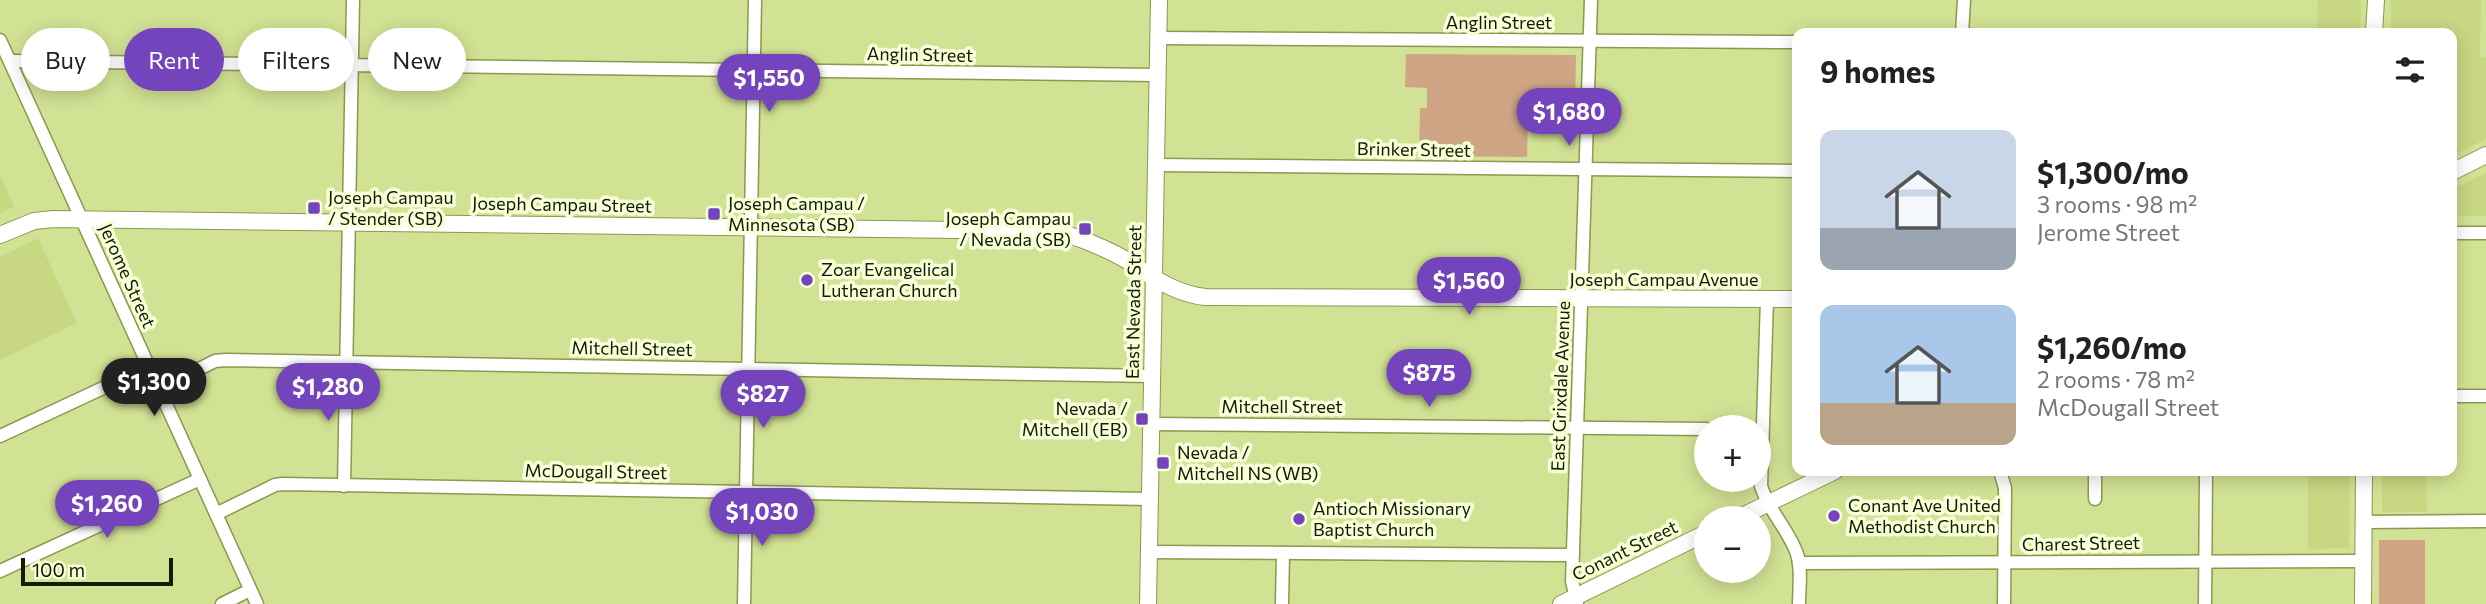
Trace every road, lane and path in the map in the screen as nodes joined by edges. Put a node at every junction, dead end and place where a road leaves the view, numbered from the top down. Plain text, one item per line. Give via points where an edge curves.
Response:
1 (353, 0) edge
2 (755, 0) edge
3 (1159, 0) edge
4 (1591, 0) edge
5 (1964, 0) edge
6 (2376, 0) edge
7 (353, 28) edge
8 (1962, 28) edge
9 (2374, 28) edge
10 (1159, 38) junction
11 (0, 40) edge
12 (1589, 41) junction
13 (1792, 43) edge
14 (10, 61) junction
15 (238, 64) edge
16 (354, 65) edge
17 (754, 70) junction
18 (1158, 75) junction
19 (352, 91) edge
20 (2486, 155) edge
21 (1156, 165) junction
22 (1585, 169) junction
23 (2457, 170) edge
24 (1792, 171) edge
25 (81, 219) junction
26 (349, 222) junction
27 (750, 227) junction
28 (2457, 233) edge
29 (2486, 233) edge
30 (0, 235) edge
31 (1122, 258) joint
32 (1154, 279) junction
33 (1581, 298) junction
34 (1767, 299) junction
35 (1792, 299) edge
36 (346, 362) junction
37 (148, 367) junction
38 (747, 368) junction
39 (1153, 376) junction
40 (159, 389) junction
41 (2457, 396) edge
42 (2486, 396) edge
43 (1763, 415) edge
44 (1151, 424) junction
45 (1577, 426) junction
46 (1694, 429) edge
47 (0, 436) edge
48 (1825, 476) edge
49 (2001, 476) edge
50 (2095, 476) edge
51 (2206, 476) edge
52 (2364, 476) edge
53 (200, 480) junction
54 (344, 485) junction
55 (746, 492) junction
56 (1763, 492) edge
57 (1150, 499) junction
58 (2095, 499) dead end
59 (1767, 504) junction
60 (1763, 506) edge
61 (216, 514) junction
62 (2486, 521) edge
63 (2363, 522) junction
64 (1694, 539) edge
65 (1149, 552) junction
66 (1283, 553) junction
67 (1573, 555) junction
68 (2205, 561) junction
69 (2363, 561) junction
70 (2004, 562) junction
71 (1799, 563) junction
72 (0, 571) edge
73 (250, 590) junction
74 (1571, 602) edge
75 (222, 604) edge
76 (257, 604) edge
77 (744, 604) edge
78 (1148, 604) edge
79 (1282, 604) edge
80 (1799, 604) edge
81 (2004, 604) edge
82 (2205, 604) edge
83 (2363, 604) edge

1 - 7 street
2 - 17 street
3 - 10 street, East Nevada Street
4 - 12 street, East Grixdale Avenue
5 - 8 street
6 - 9 street
10 - 12 street, Anglin Street
10 - 18 street, East Nevada Street
11 - 14 street, Jerome Street
12 - 13 street, Anglin Street
12 - 22 street, East Grixdale Avenue
14 - 15 street, Anglin Street
14 - 25 street, Jerome Street
16 - 17 street, Anglin Street
17 - 18 street, Anglin Street
17 - 27 street
18 - 21 street, East Nevada Street
19 - 26 street
20 - 23 street
21 - 22 street, Brinker Street
21 - 32 street, East Nevada Street
22 - 24 street, Brinker Street
22 - 33 street, East Grixdale Avenue
25 - 26 street, Joseph Campau Street
25 - 30 street, Joseph Campau Street via 34,222
25 - 37 street, Jerome Street
26 - 27 street, Joseph Campau Street
26 - 36 street
27 - 31 street, Joseph Campau Street via 1049,231
27 - 38 street
28 - 29 street
31 - 32 street, Joseph Campau Avenue
32 - 33 street, Joseph Campau Avenue via 1205,297
32 - 39 street, East Nevada Street
33 - 34 street, Joseph Campau Avenue
33 - 45 street, East Grixdale Avenue
34 - 35 street, Joseph Campau Avenue
34 - 43 street
36 - 38 street, Mitchell Street
36 - 40 street, Mitchell Street via 215,361
36 - 54 street
37 - 40 street, Jerome Street
37 - 47 street
38 - 39 street, Mitchell Street
38 - 55 street
39 - 44 street, East Nevada Street
40 - 53 street, Jerome Street
41 - 42 street
44 - 45 street, Mitchell Street
44 - 57 street, East Nevada Street
45 - 46 street, Mitchell Street
45 - 67 street, East Grixdale Avenue
48 - 59 street
49 - 70 street
50 - 58 street
51 - 68 street
52 - 63 street
53 - 61 street, Jerome Street
53 - 72 street
54 - 55 street, McDougall Street
54 - 61 street, McDougall Street via 275,485
55 - 57 street, McDougall Street
55 - 77 street
56 - 59 street
57 - 65 street, East Nevada Street
59 - 60 street
59 - 71 street via 1797,551
61 - 73 street, Jerome Street
62 - 63 street
63 - 69 street
64 - 74 street, Conant Street
65 - 66 street
65 - 78 street, East Nevada Street
66 - 67 street
66 - 79 street
67 - 74 street, East Grixdale Avenue
68 - 69 street, Charest Street
68 - 70 street, Charest Street
68 - 82 street
69 - 83 street
70 - 71 street, Charest Street
70 - 81 street
71 - 80 street
73 - 75 street
73 - 76 street, Jerome Street

